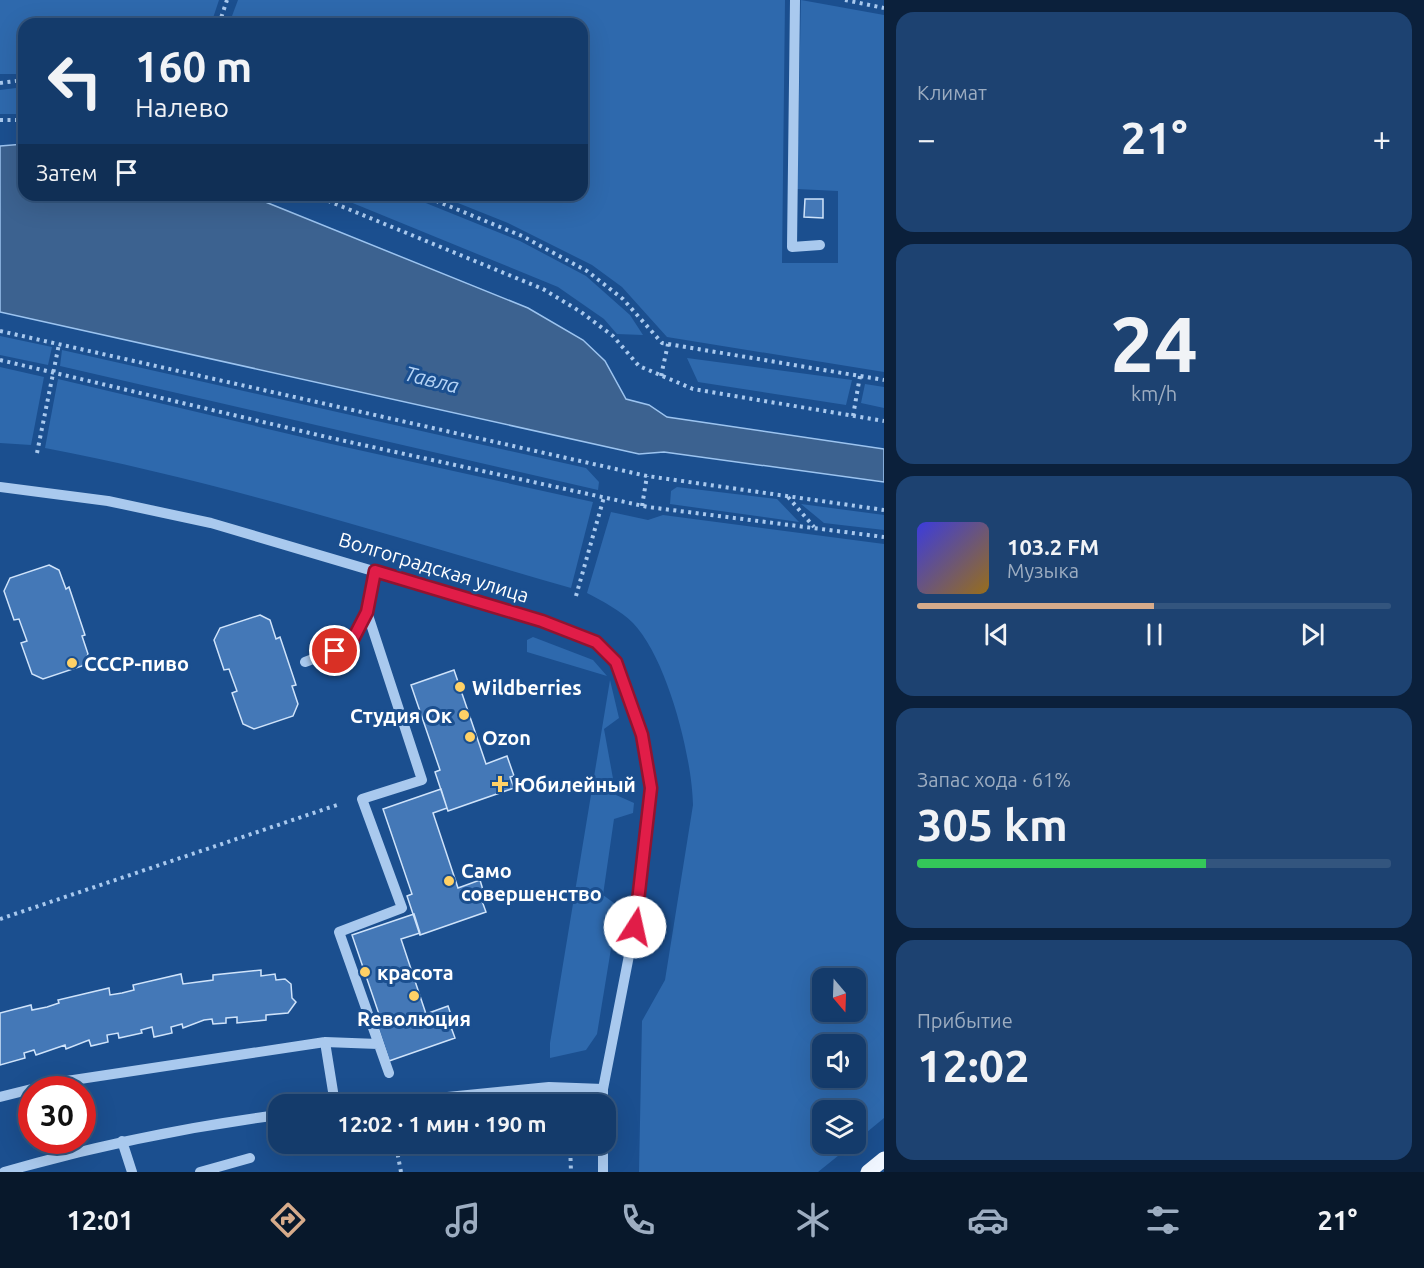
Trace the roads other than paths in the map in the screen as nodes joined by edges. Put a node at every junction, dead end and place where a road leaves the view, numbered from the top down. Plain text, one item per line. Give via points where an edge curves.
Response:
1 (795, 0) edge
2 (820, 244) dead end
3 (0, 487) edge
4 (375, 571) junction
5 (367, 612) junction
6 (305, 662) dead end
7 (325, 1042) junction
8 (378, 1044) junction
9 (389, 1073) dead end
10 (603, 1089) junction
11 (333, 1094) edge
12 (478, 1094) edge
13 (603, 1094) edge
14 (0, 1097) edge
15 (268, 1116) edge
16 (122, 1141) junction
17 (603, 1154) edge
18 (250, 1158) dead end
19 (884, 1159) edge
20 (4, 1172) edge
21 (132, 1172) edge
22 (200, 1172) edge
23 (603, 1172) edge
24 (868, 1172) edge

1 - 2 street via 792,247
3 - 4 street, Волгоградская улица via 108,501 211,523
4 - 5 street
4 - 10 street, Волгоградская улица via 542,621 596,642 616,662 642,735 651,788 639,904
5 - 6 street via 350,645
5 - 8 street via 422,780 362,799 402,908 339,932
7 - 8 street
7 - 11 street
7 - 14 street via 60,1082
8 - 9 street
10 - 12 street via 549,1087
10 - 13 street, Волгоградская улица
15 - 16 street
16 - 20 street
16 - 21 street
17 - 23 street
18 - 22 street
19 - 24 main road

